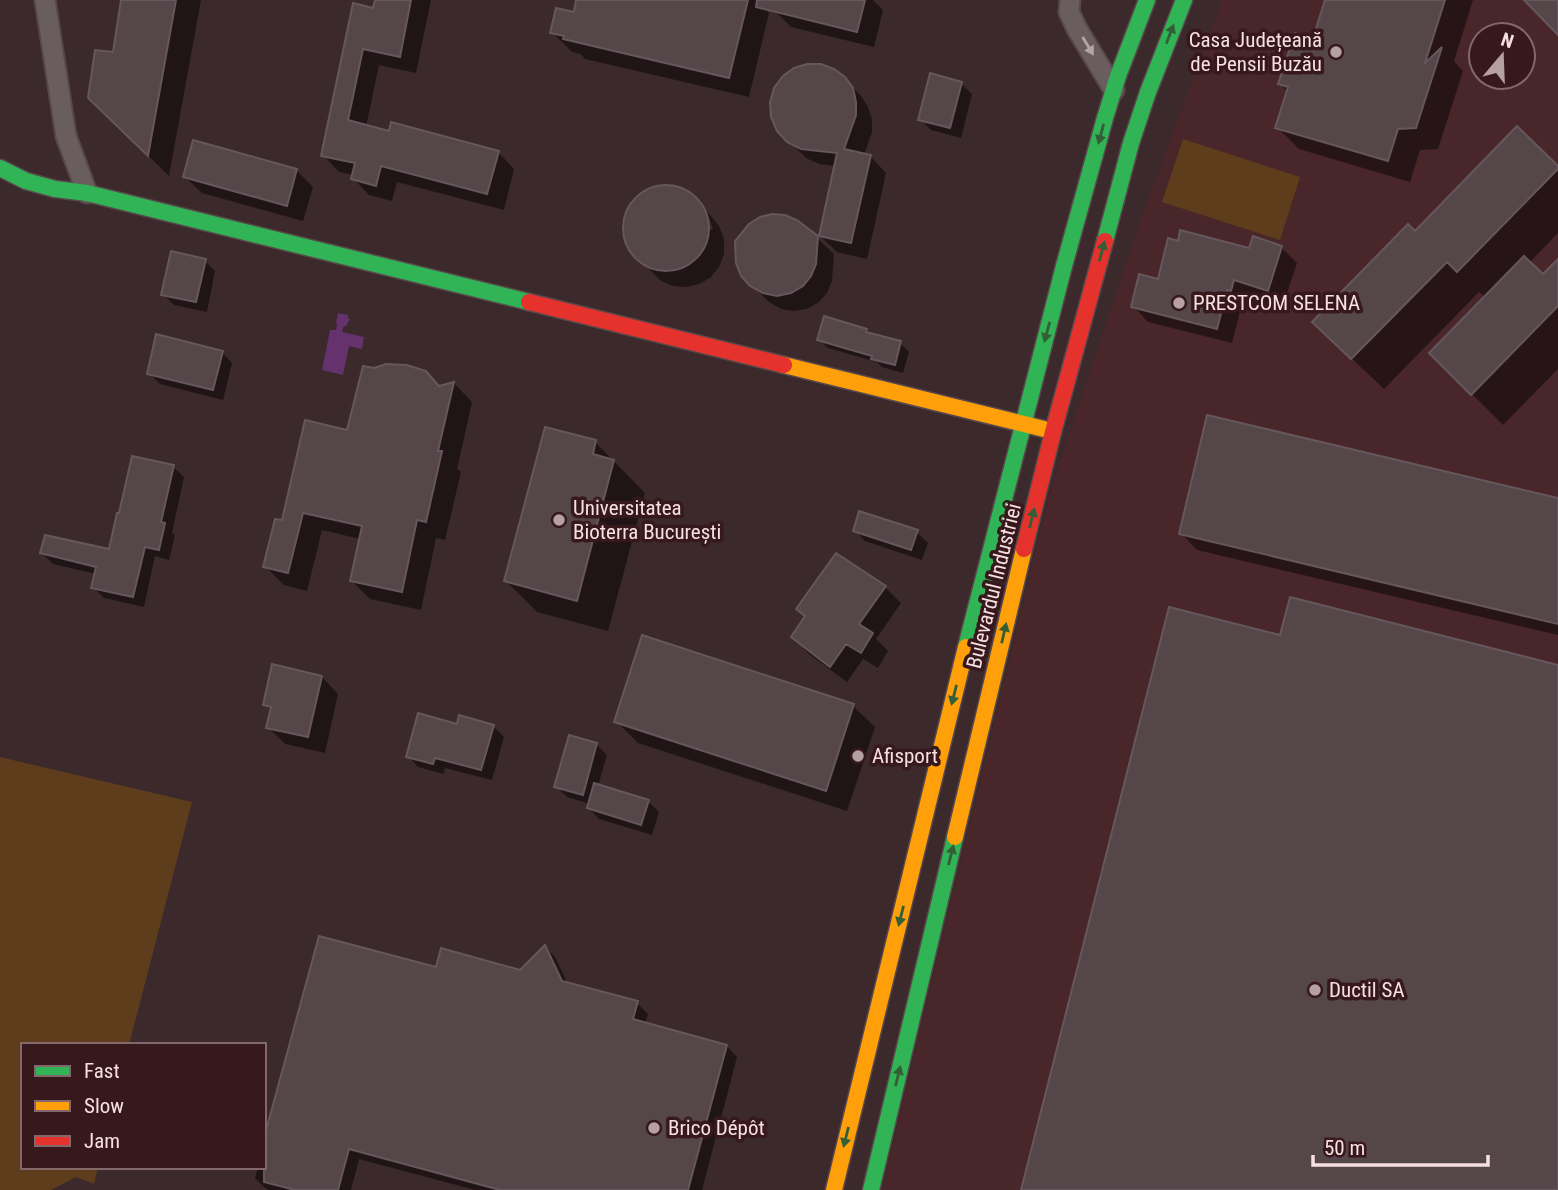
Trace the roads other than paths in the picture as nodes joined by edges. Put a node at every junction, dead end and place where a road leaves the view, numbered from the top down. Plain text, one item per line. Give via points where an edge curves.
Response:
1 (45, 0) edge
2 (1070, 0) edge
3 (1147, 0) edge
4 (1184, 0) edge
5 (1114, 90) junction
6 (0, 168) edge
7 (87, 193) junction
8 (1023, 424) junction
9 (1053, 432) junction
10 (834, 1190) edge
11 (871, 1190) edge

1 - 7 street via 66,136
2 -> 5 street via 1073,21
3 - 5 main road, Bulevardul Industriei
9 -> 4 main road, Bulevardul Industriei via 1131,143
5 -> 8 main road, Bulevardul Industriei
6 - 7 main road via 26,181
7 - 8 main road
8 - 9 main road
8 -> 10 main road, Bulevardul Industriei
11 -> 9 main road, Bulevardul Industriei

